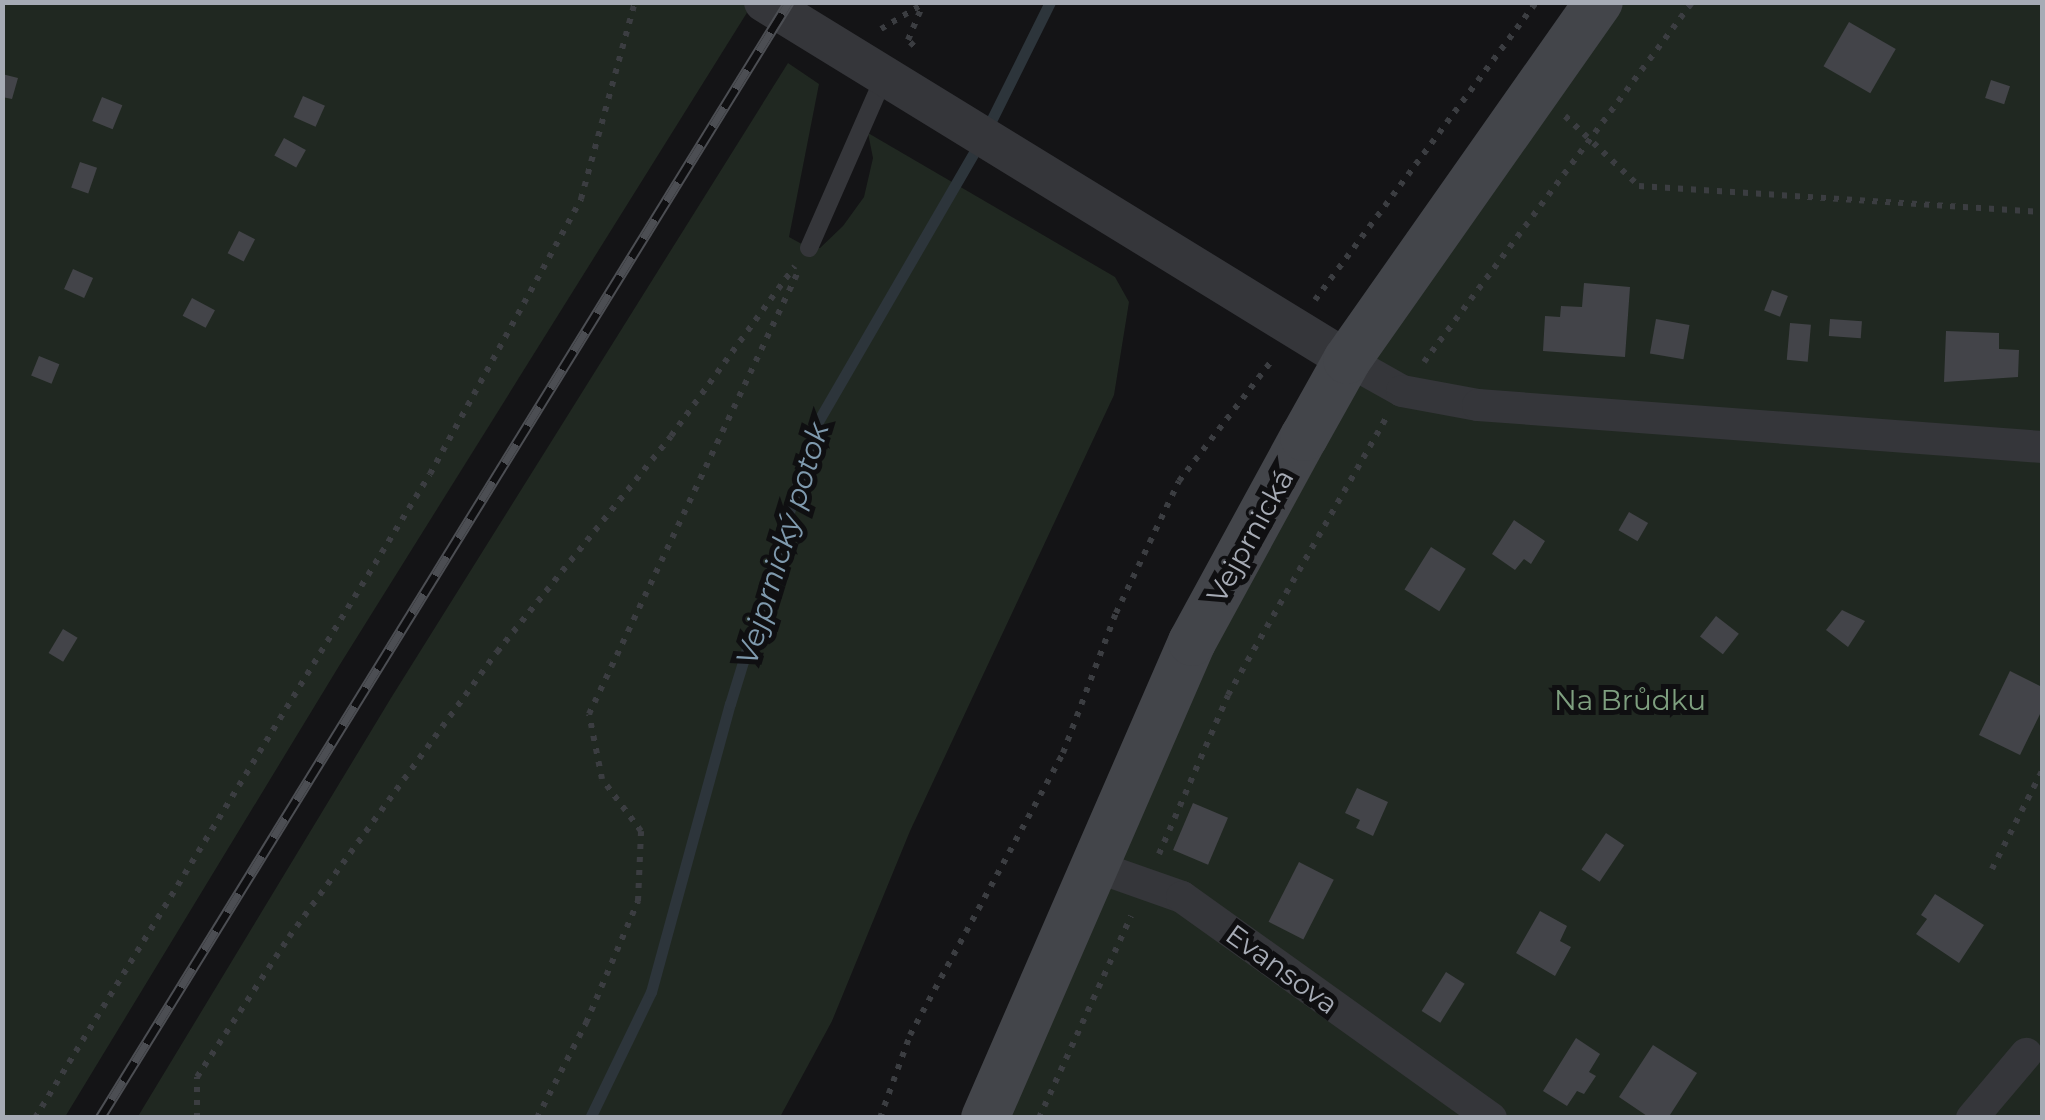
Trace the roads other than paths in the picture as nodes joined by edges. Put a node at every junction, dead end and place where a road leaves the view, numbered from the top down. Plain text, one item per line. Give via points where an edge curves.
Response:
1 (764, 2) edge
2 (1599, 2) edge
3 (874, 68) junction
4 (809, 248) road end
5 (1346, 360) junction
6 (2042, 447) edge
7 (1094, 866) junction
8 (2026, 1054) dead end
9 (1458, 1107) edge
10 (985, 1118) edge
11 (1491, 1118) edge
12 (1972, 1118) edge

1 - 3 street
2 - 5 main road, Vejprnická
3 - 4 lane
3 - 5 street
5 - 6 street via 1402,391 1478,405
5 - 7 main road, Vejprnická via 1192,642
7 - 9 street, Evansova via 1182,897
7 - 10 main road, Vejprnická
8 - 12 street
9 - 11 street, Evansova

